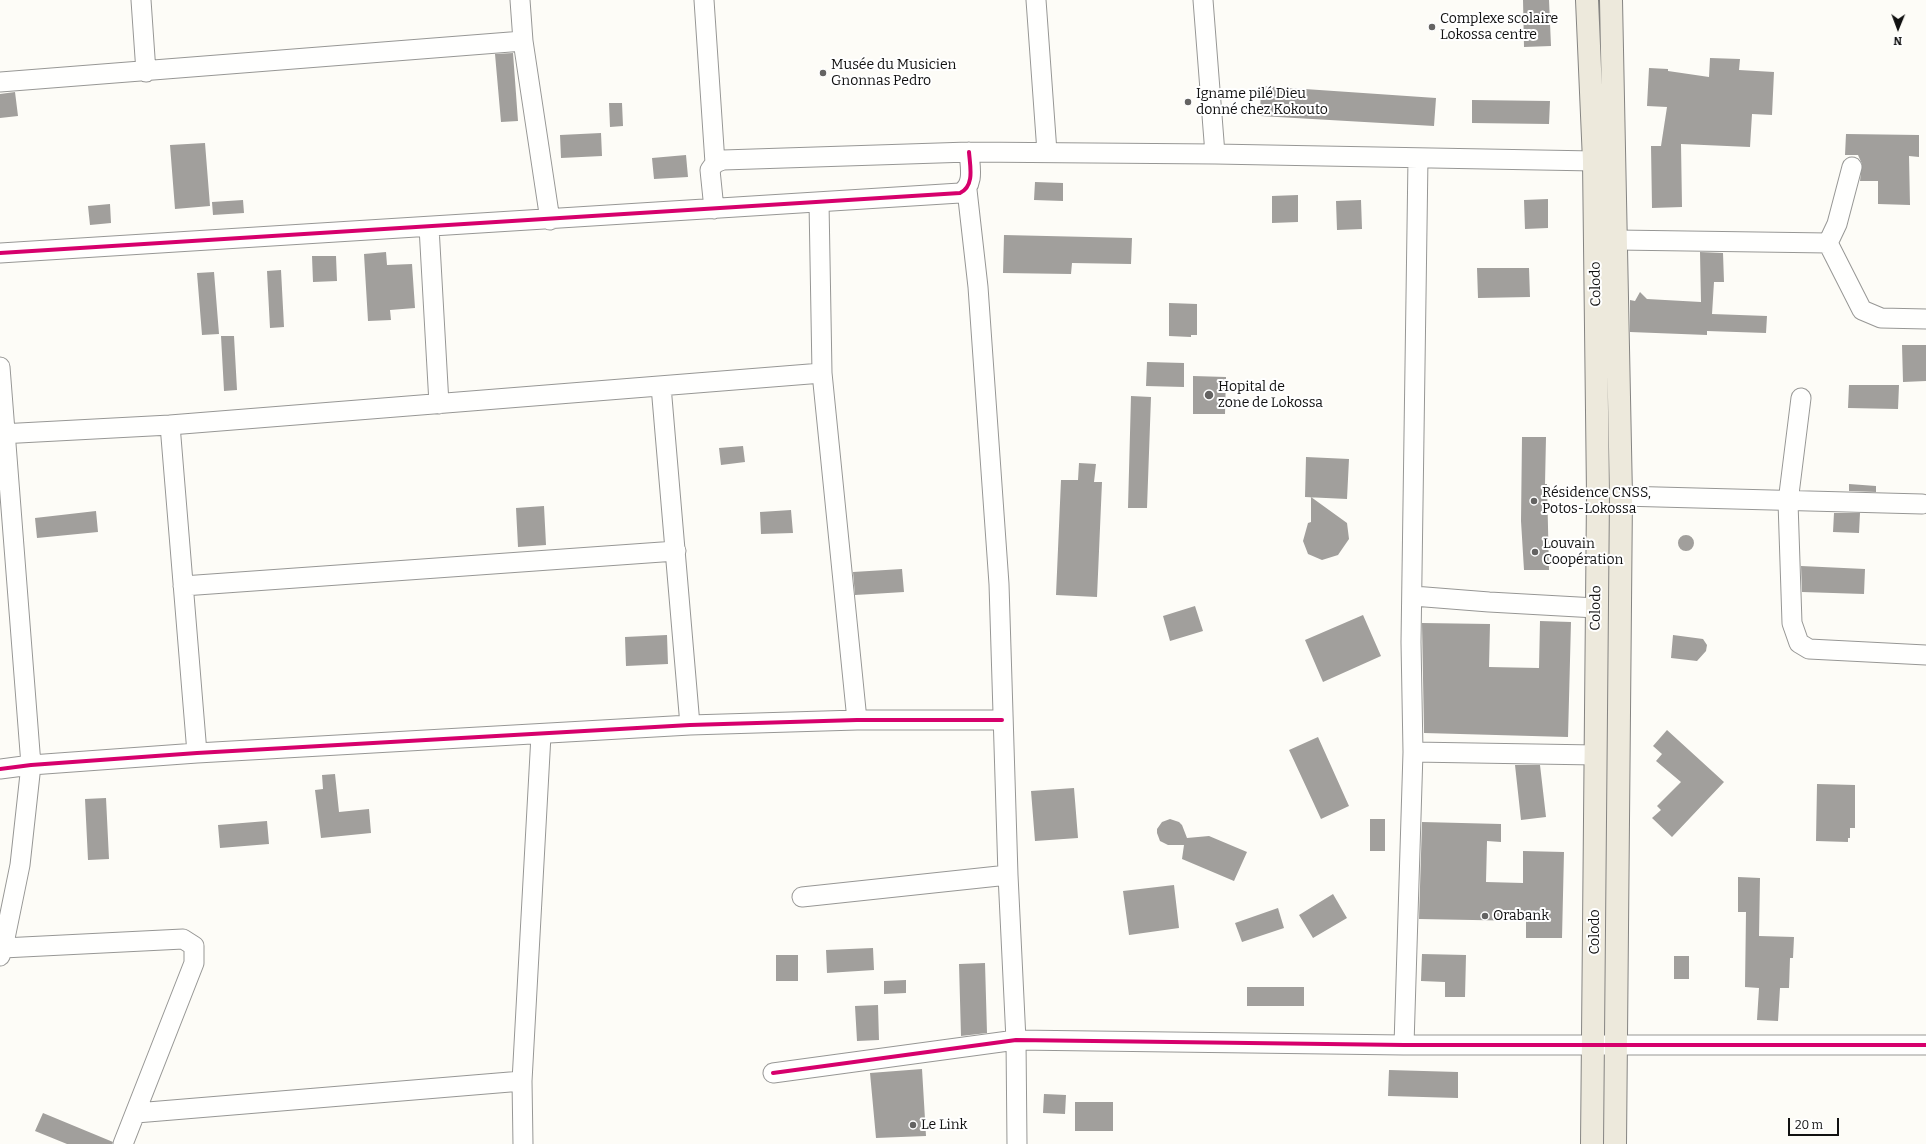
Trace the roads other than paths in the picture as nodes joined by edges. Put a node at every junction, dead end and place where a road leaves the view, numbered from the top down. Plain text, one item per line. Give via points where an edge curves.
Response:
1 (142, 0) edge
2 (520, 0) edge
3 (704, 0) edge
4 (1036, 0) edge
5 (1203, 0) edge
6 (1587, 0) edge
7 (1611, 0) edge
8 (523, 41) junction
9 (146, 72) junction
10 (0, 82) edge
11 (969, 152) junction
12 (1047, 152) junction
13 (1215, 154) junction
14 (1418, 158) junction
15 (1594, 161) junction
16 (715, 163) junction
17 (1852, 167) dead end
18 (967, 190) junction
19 (819, 202) junction
20 (714, 209) junction
21 (550, 220) junction
22 (429, 227) junction
23 (1617, 240) junction
24 (1828, 243) junction
25 (0, 253) edge
26 (1926, 319) edge
27 (0, 367) edge
28 (822, 373) junction
29 (662, 386) junction
30 (1801, 398) dead end
31 (439, 404) junction
32 (170, 425) junction
33 (3, 434) edge
34 (1621, 496) junction
35 (1788, 502) junction
36 (1922, 504) dead end
37 (676, 551) junction
38 (183, 586) junction
39 (1413, 596) junction
40 (1596, 608) junction
41 (1926, 655) edge
42 (857, 720) junction
43 (1002, 720) junction
44 (690, 725) junction
45 (541, 735) junction
46 (1413, 752) junction
47 (197, 753) junction
48 (1596, 755) junction
49 (31, 765) junction
50 (0, 769) edge
51 (1008, 875) junction
52 (802, 897) dead end
53 (2, 952) edge
54 (1016, 1040) junction
55 (1404, 1045) junction
56 (1594, 1045) junction
57 (1617, 1046) junction
58 (1926, 1046) edge
59 (773, 1074) dead end
60 (522, 1081) junction
61 (136, 1113) junction
62 (123, 1144) edge
63 (523, 1144) edge
64 (1017, 1144) edge
65 (1592, 1144) edge
66 (1615, 1144) edge

1 - 9 street
2 - 8 street
3 - 16 street
4 - 12 street
5 - 13 street
6 - 15 main road, Colodo
7 - 23 main road, Colodo
8 - 9 street
8 - 21 street
9 - 10 street
11 - 12 street
11 - 16 street via 723,160
11 - 18 street via 970,183
12 - 13 street
13 - 14 street
14 - 15 street
14 - 39 street
15 - 40 main road, Colodo via 1598,495
16 - 20 street via 710,170
17 - 24 street via 1837,224
18 - 19 street via 960,193
18 - 43 street via 978,287 999,584
19 - 20 street
19 - 28 street
20 - 21 street
21 - 22 street
22 - 25 street
22 - 31 street
23 - 24 street
23 - 34 main road, Colodo
24 - 26 street via 1862,310 1881,318
27 - 33 street
28 - 29 street
28 - 42 street
29 - 31 street
29 - 37 street
30 - 35 street
31 - 32 street
32 - 33 street
32 - 38 street
33 - 49 street
34 - 35 street
34 - 57 main road, Colodo
35 - 36 street
35 - 41 street via 1792,623 1798,642 1809,649
37 - 38 street
37 - 44 street
38 - 47 street
39 - 40 street
39 - 46 street
40 - 48 main road, Colodo
42 - 43 street
42 - 44 street
43 - 51 street
44 - 45 street
45 - 47 street
45 - 60 street
46 - 48 street
46 - 55 street
47 - 49 street
48 - 56 main road, Colodo
49 - 50 street
49 - 53 street via 20,865
51 - 52 street
51 - 54 street
53 - 61 street via 183,939 194,946 194,963
54 - 55 street
54 - 59 street
54 - 64 street
55 - 56 street
56 - 57 street
56 - 65 main road, Colodo
57 - 58 street
57 - 66 main road, Colodo
60 - 61 street
60 - 63 street
61 - 62 street

